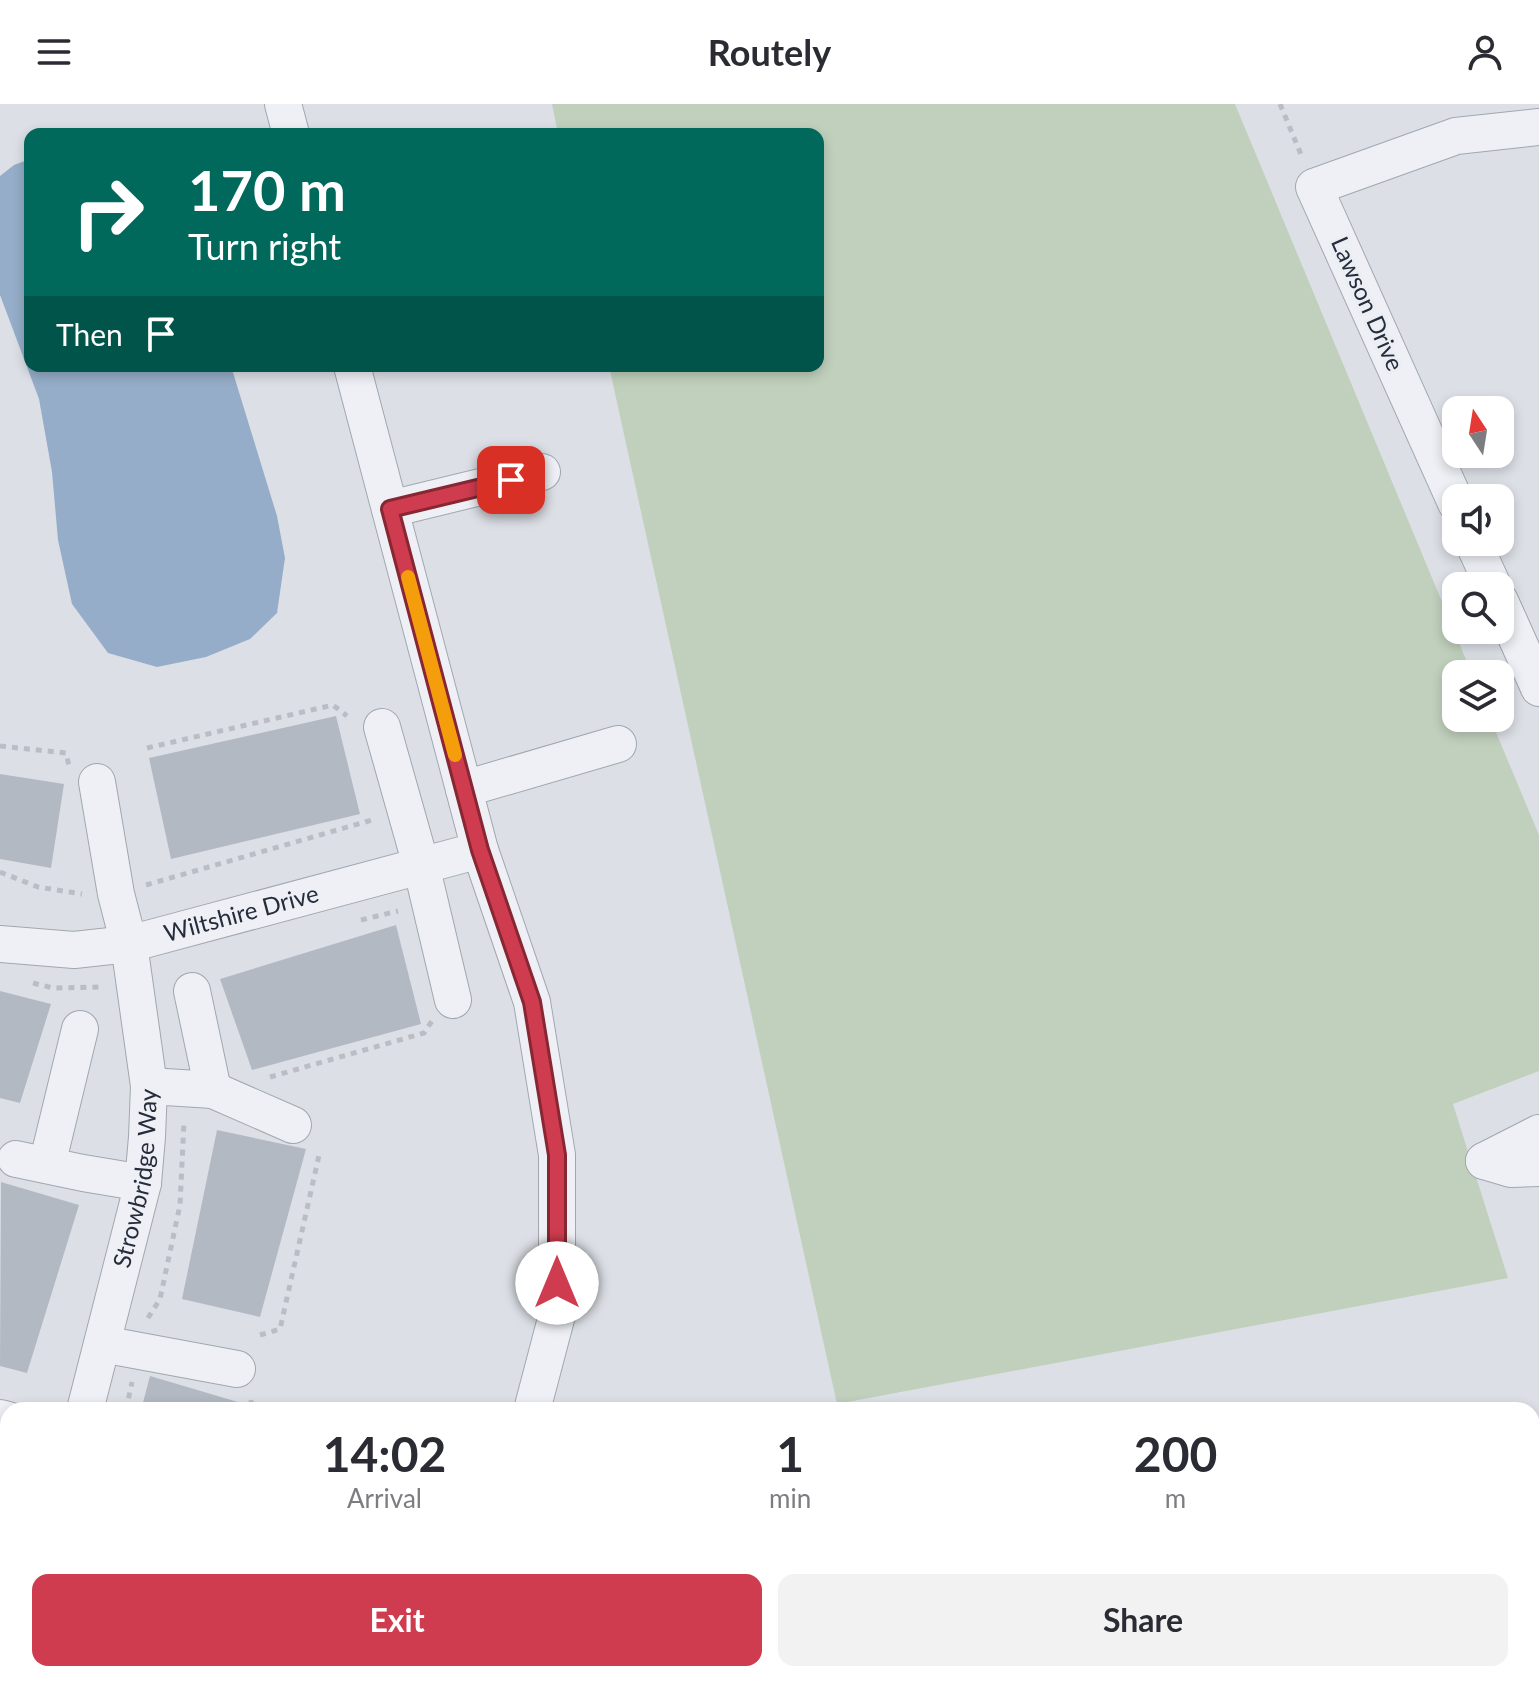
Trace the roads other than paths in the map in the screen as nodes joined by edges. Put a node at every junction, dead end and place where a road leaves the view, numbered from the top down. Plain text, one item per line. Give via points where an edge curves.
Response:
1 (283, 104) edge
2 (1539, 127) edge
3 (289, 128) edge
4 (354, 372) edge
5 (542, 472) dead end
6 (1447, 484) edge
7 (390, 509) junction
8 (1514, 632) edge
9 (1539, 688) edge
10 (382, 727) dead end
11 (618, 744) dead end
12 (84, 776) road end
13 (464, 789) junction
14 (480, 850) junction
15 (421, 865) junction
16 (0, 944) edge
17 (129, 944) junction
18 (192, 991) dead end
19 (444, 1009) road end
20 (80, 1029) dead end
21 (149, 1086) junction
22 (213, 1090) junction
23 (293, 1125) dead end
24 (1539, 1133) edge
25 (1539, 1168) edge
26 (143, 1183) junction
27 (102, 1344) junction
28 (244, 1384) road end
29 (87, 1402) edge
30 (534, 1402) edge

1 - 3 street
2 - 6 street, Lawson Drive via 1456,136 1314,187
4 - 7 street
5 - 7 street
7 - 13 street
8 - 9 street
10 - 15 street
11 - 13 street
12 - 17 street, Strowbridge Way
13 - 14 street
14 - 15 street, Wiltshire Drive
14 - 30 street via 532,1002 557,1155 557,1315
15 - 17 street, Wiltshire Drive
15 - 19 street
16 - 17 street, Wiltshire Drive via 74,950
17 - 21 street, Strowbridge Way
18 - 22 street
20 - 26 street via 31,1162
21 - 22 street
21 - 26 street, Strowbridge Way
22 - 23 street
24 - 25 street via 1484,1161 1511,1169
26 - 27 street, Strowbridge Way
27 - 28 street
27 - 29 street, Strowbridge Way

